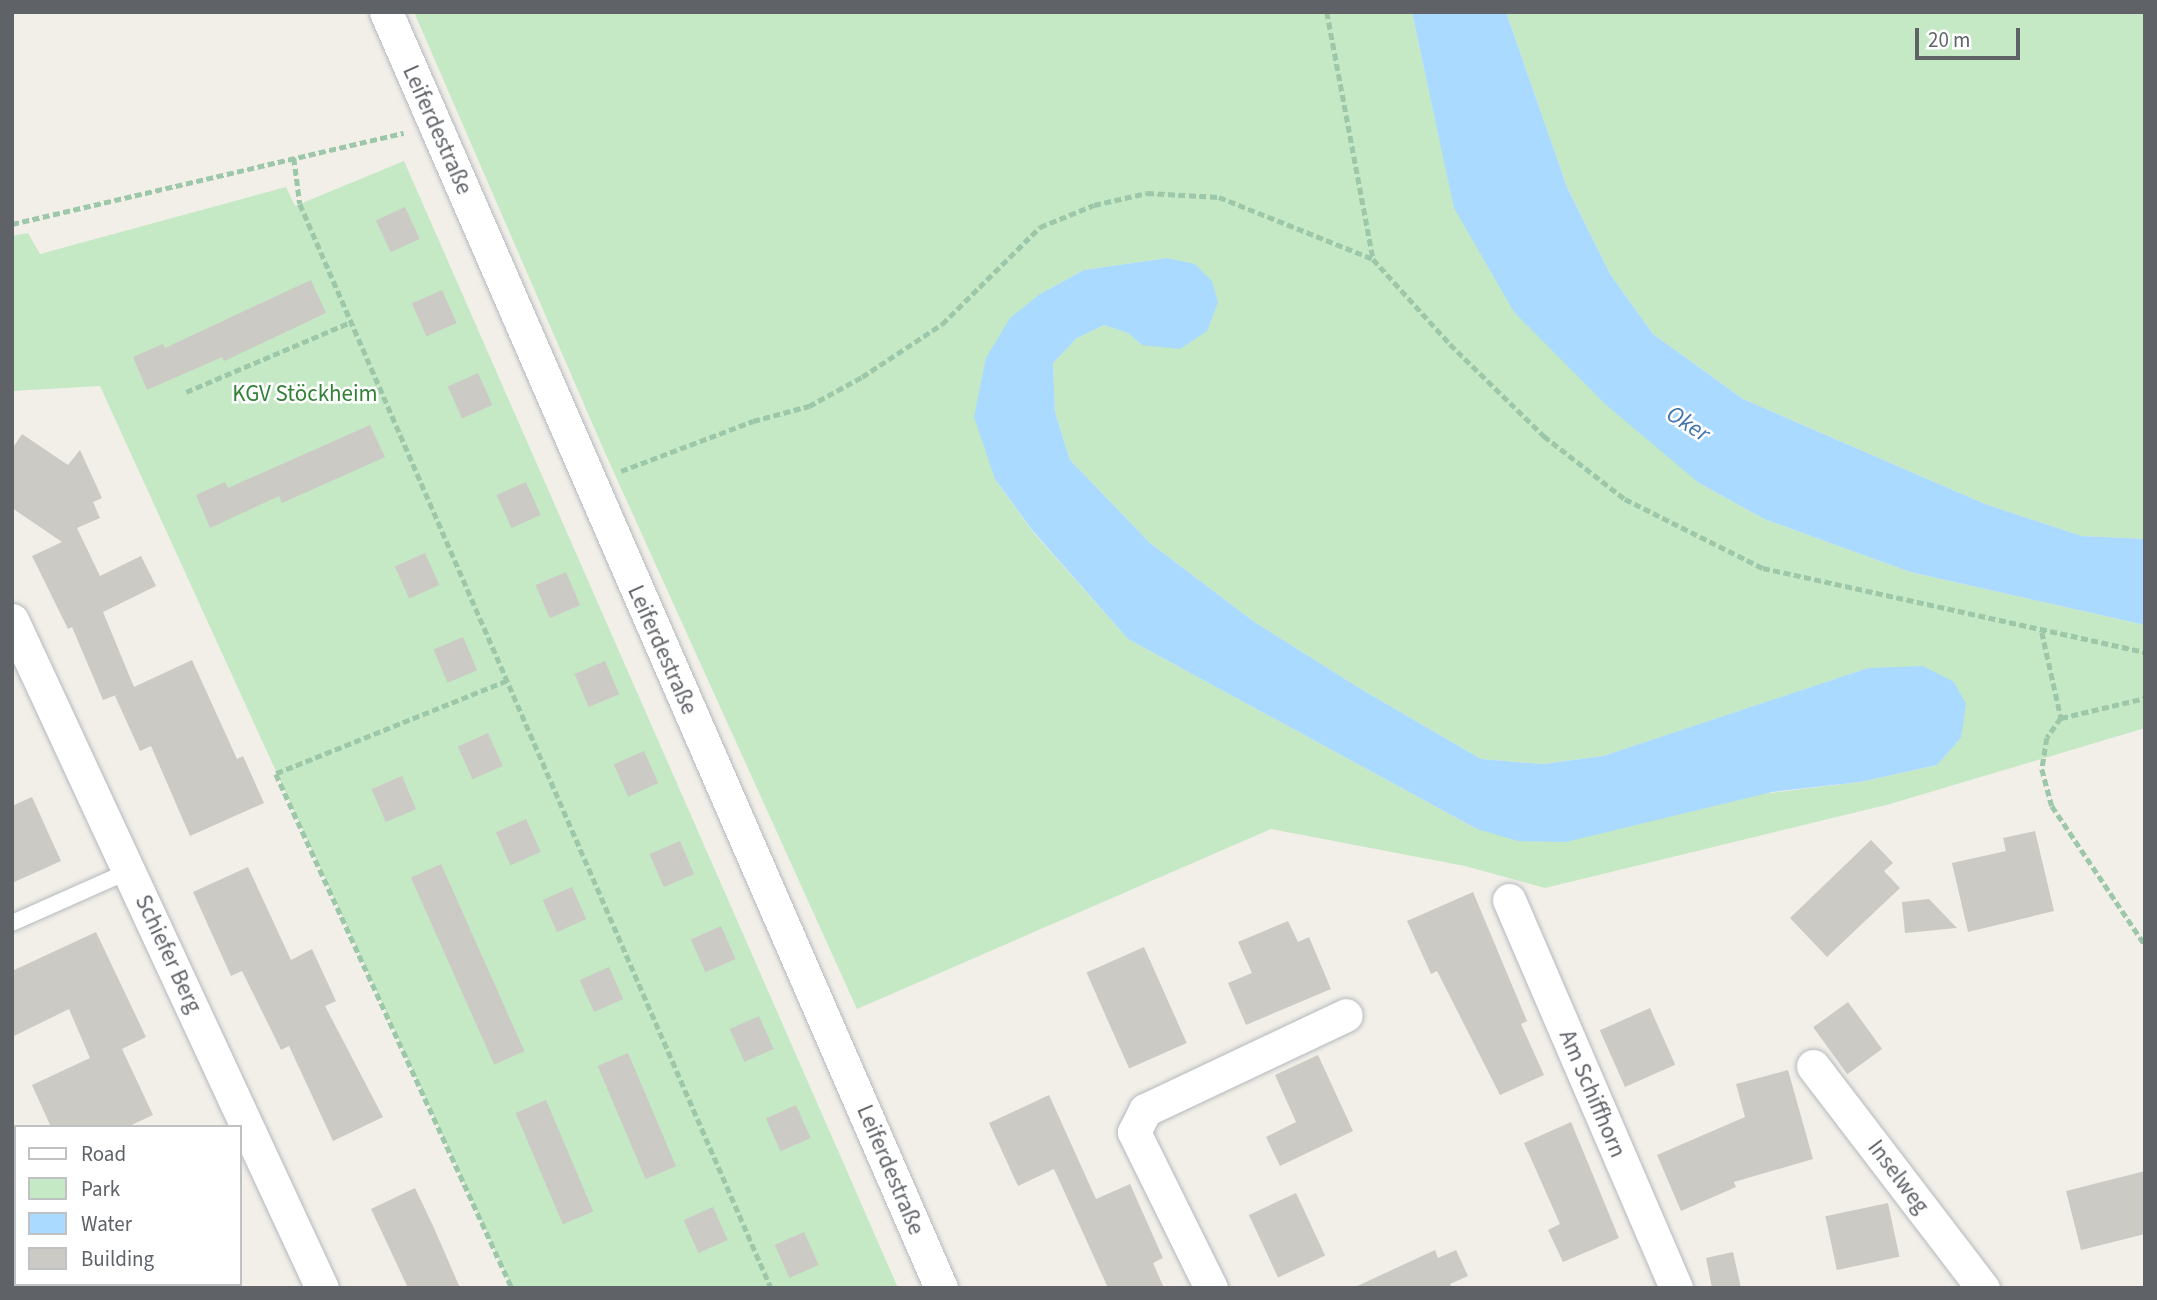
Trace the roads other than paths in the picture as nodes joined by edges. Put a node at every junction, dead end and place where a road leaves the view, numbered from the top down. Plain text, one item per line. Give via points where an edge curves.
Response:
1 (386, 12) edge
2 (12, 620) edge
3 (129, 871) junction
4 (1509, 900) dead end
5 (12, 923) edge
6 (1346, 1015) dead end
7 (1813, 1066) dead end
8 (322, 1288) edge
9 (941, 1288) edge
10 (1211, 1288) edge
11 (1676, 1288) edge
12 (1983, 1288) edge

1 - 9 street, Leiferdestraße
2 - 3 street, Schiefer Berg
3 - 5 lane
3 - 8 street, Schiefer Berg
4 - 11 street, Am Schiffhorn
6 - 10 street via 1145,1110 1135,1132
7 - 12 street, Inselweg

